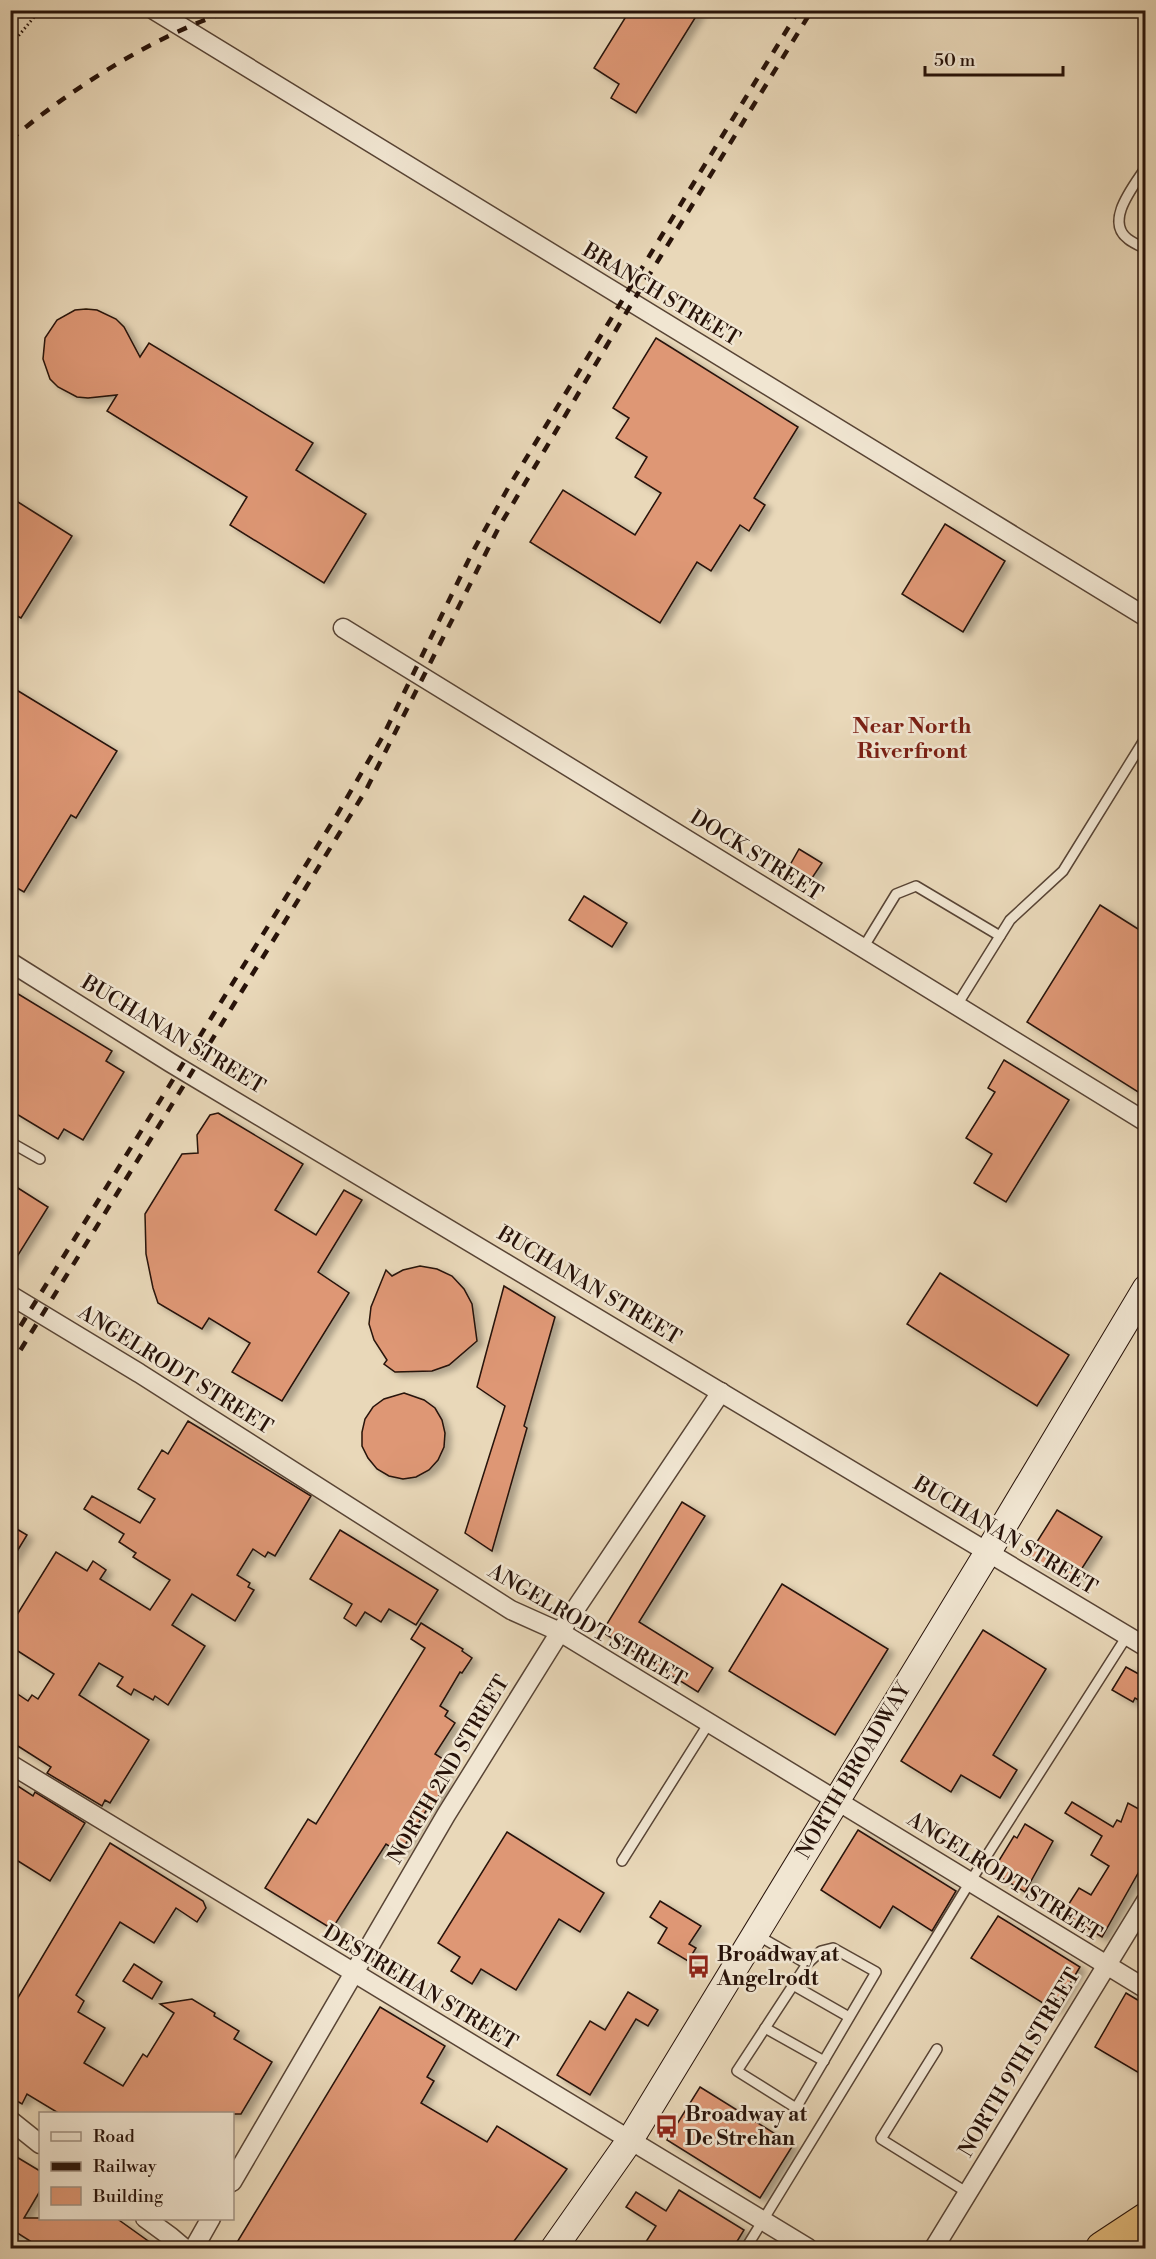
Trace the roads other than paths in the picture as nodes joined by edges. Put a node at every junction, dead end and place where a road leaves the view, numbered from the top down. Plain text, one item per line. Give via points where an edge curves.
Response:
1 (154, 10) edge
2 (1146, 167) edge
3 (1146, 249) edge
4 (1146, 617) edge
5 (343, 628) dead end
6 (1146, 737) edge
7 (1000, 936) junction
8 (863, 948) junction
9 (10, 962) edge
10 (957, 1005) junction
11 (1146, 1122) edge
12 (10, 1142) edge
13 (40, 1159) dead end
14 (1146, 1288) edge
15 (10, 1295) edge
16 (721, 1392) junction
17 (988, 1552) junction
18 (560, 1632) junction
19 (1127, 1636) junction
20 (1146, 1647) edge
21 (710, 1723) junction
22 (10, 1764) edge
23 (837, 1801) junction
24 (622, 1861) dead end
25 (970, 1882) junction
26 (1146, 1901) edge
27 (755, 1934) junction
28 (807, 1964) junction
29 (1106, 1966) junction
30 (354, 1974) junction
31 (793, 1985) junction
32 (1146, 1989) edge
33 (849, 2017) junction
34 (765, 2028) junction
35 (937, 2049) dead end
36 (824, 2061) junction
37 (10, 2120) edge
38 (630, 2140) junction
39 (39, 2143) edge
40 (234, 2179) edge
41 (968, 2193) junction
42 (1146, 2219) edge
43 (148, 2220) edge
44 (210, 2220) edge
45 (763, 2221) junction
46 (1146, 2244) edge
47 (184, 2248) edge
48 (194, 2248) edge
49 (554, 2248) edge
50 (746, 2248) edge
51 (808, 2248) edge
52 (934, 2248) edge
53 (1102, 2248) edge
54 (1142, 2248) edge

1 - 4 street, BRANCH STREET
2 - 3 lane via 1119,212 1119,227 1127,239
5 - 8 street, DOCK STREET
6 - 7 lane via 1063,871 1010,920
7 - 8 lane via 916,886 896,894
7 - 10 lane
8 - 10 street, DOCK STREET
9 - 16 street, BUCHANAN STREET via 171,1063
10 - 11 street, DOCK STREET
12 - 13 lane
14 - 17 main road, NORTH BROADWAY
15 - 18 street, ANGELRODT STREET via 511,1610
16 - 17 street, BUCHANAN STREET
16 - 18 street, NORTH 2ND STREET
17 - 19 street, BUCHANAN STREET
17 - 23 main road, NORTH BROADWAY
18 - 21 street, ANGELRODT STREET
18 - 30 street, NORTH 2ND STREET via 446,1815
19 - 20 street, BUCHANAN STREET
19 - 25 lane
21 - 23 street, ANGELRODT STREET
21 - 24 lane
22 - 30 street, DESTREHAN STREET
23 - 25 street, ANGELRODT STREET
23 - 27 main road, NORTH BROADWAY
25 - 29 street, ANGELRODT STREET
25 - 45 lane
26 - 29 street, NORTH 9TH STREET
27 - 28 lane
27 - 38 main road, NORTH BROADWAY
28 - 31 lane
28 - 33 lane via 821,1951 833,1948 876,1972
29 - 32 street, ANGELRODT STREET
29 - 41 street, NORTH 9TH STREET
30 - 38 street, DESTREHAN STREET
30 - 40 street, NORTH 2ND STREET
31 - 33 lane
31 - 34 lane
33 - 36 lane
34 - 36 lane
34 - 36 lane via 737,2071 796,2108
35 - 41 lane via 882,2139
37 - 39 street
38 - 45 street, DESTREHAN STREET
38 - 49 main road, NORTH BROADWAY
41 - 52 street, NORTH 9TH STREET
42 - 53 highway
43 - 47 street
44 - 48 street
45 - 50 lane
45 - 51 street, DESTREHAN STREET
46 - 54 highway

